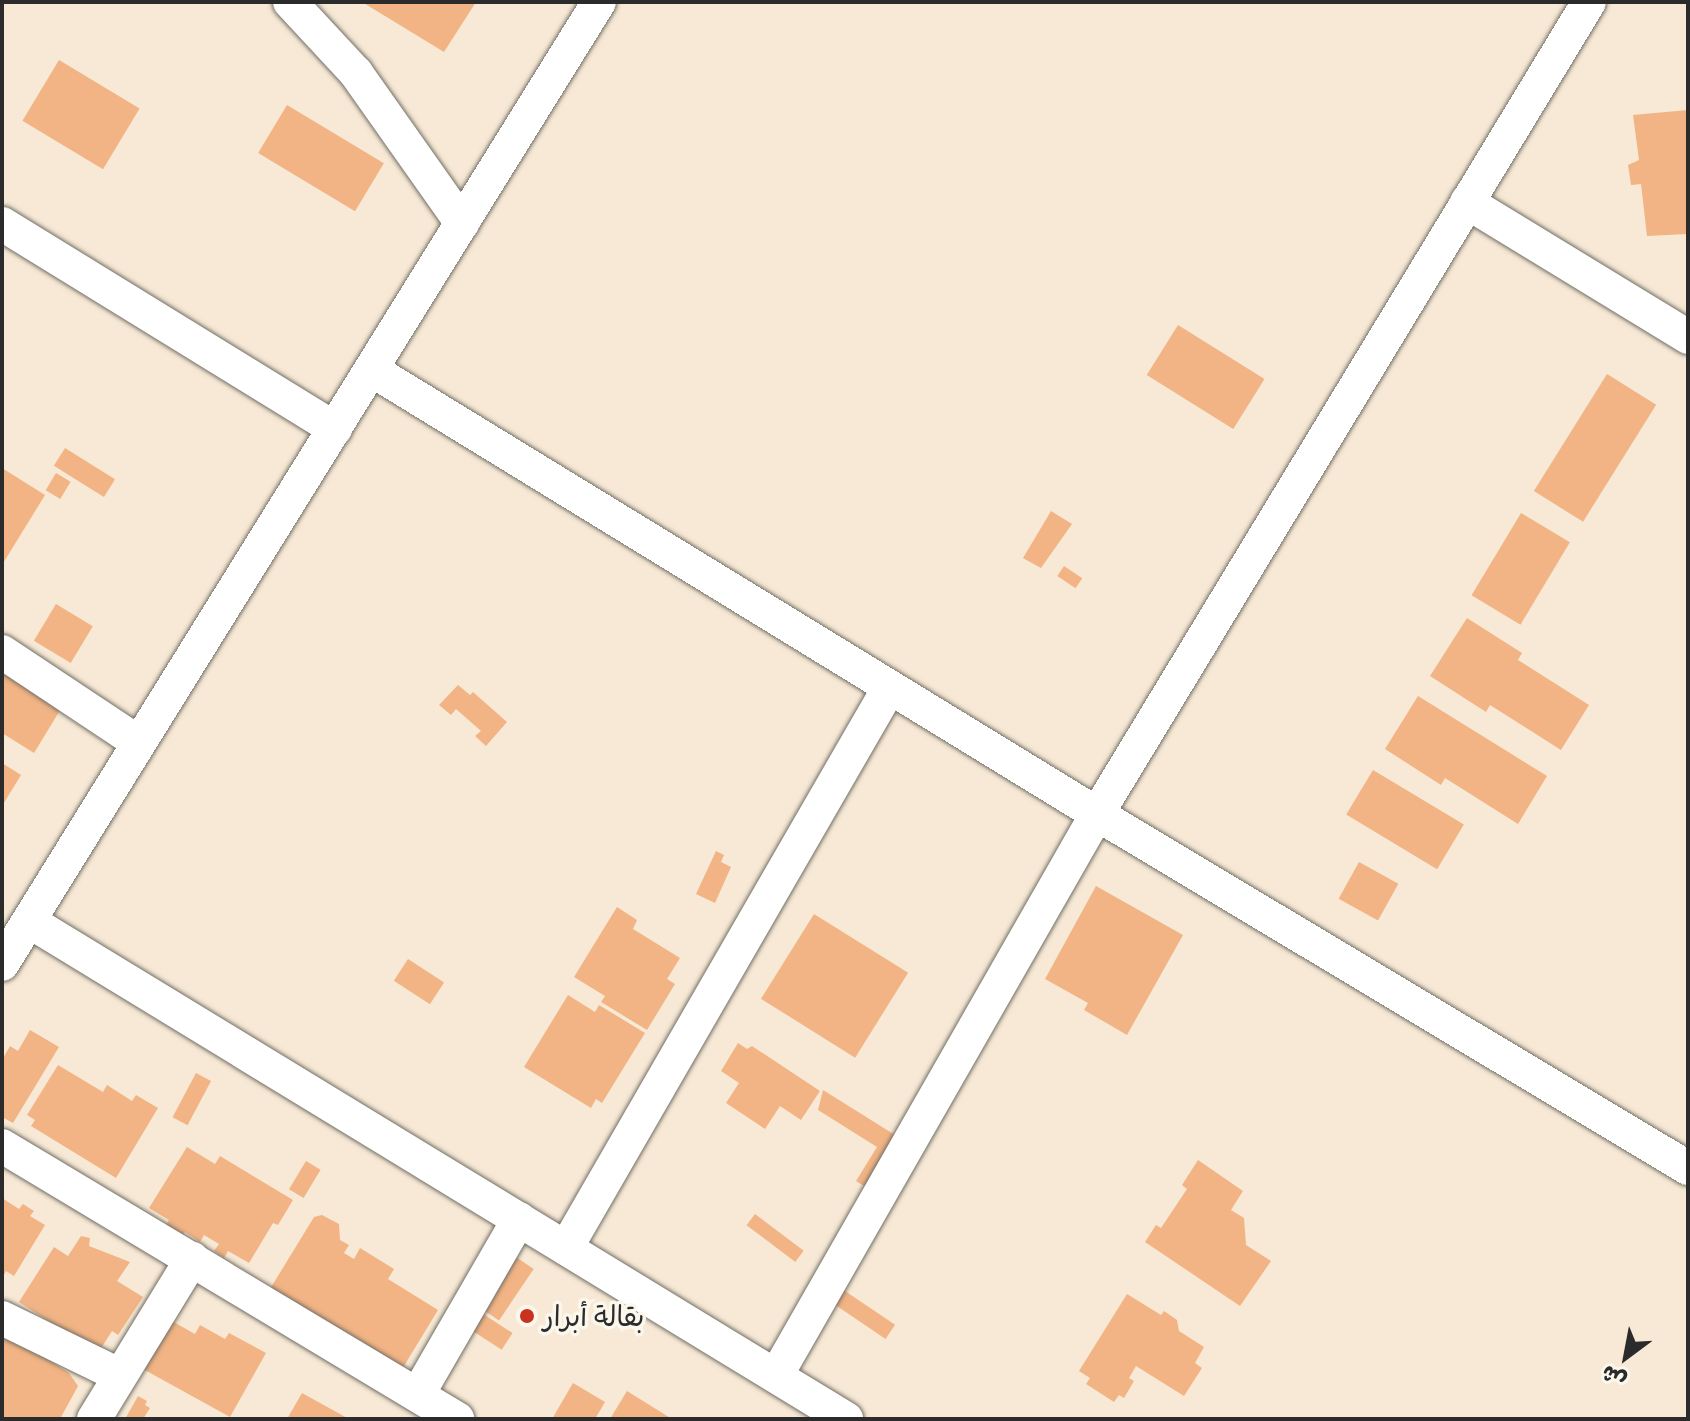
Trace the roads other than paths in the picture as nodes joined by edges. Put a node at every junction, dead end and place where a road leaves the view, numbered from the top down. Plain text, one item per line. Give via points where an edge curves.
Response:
1 (290, 2) edge
2 (599, 2) edge
3 (1589, 2) edge
4 (1467, 202) junction
5 (462, 223) junction
6 (2, 224) edge
7 (1688, 337) edge
8 (372, 370) junction
9 (335, 429) junction
10 (2, 652) edge
11 (889, 688) junction
12 (139, 743) junction
13 (1097, 814) junction
14 (29, 921) junction
15 (2, 964) edge
16 (2, 1146) edge
17 (1688, 1168) edge
18 (519, 1219) junction
19 (566, 1248) junction
20 (192, 1259) junction
21 (2, 1318) edge
22 (777, 1374) junction
23 (119, 1375) junction
24 (418, 1394) junction
25 (94, 1419) edge
26 (457, 1419) edge
27 (846, 1419) edge

1 - 5 street via 356,73
2 - 5 street
3 - 4 street
4 - 7 street
4 - 13 street
5 - 8 street
6 - 9 street
8 - 9 street
8 - 11 street
9 - 12 street
10 - 12 street
11 - 13 street
11 - 19 street
12 - 14 street
13 - 17 street
13 - 22 street
14 - 15 street
14 - 18 street
16 - 20 street
18 - 19 street
18 - 24 street
19 - 22 street
20 - 23 street
20 - 24 street
21 - 23 street
22 - 27 street
23 - 25 street
24 - 26 street

